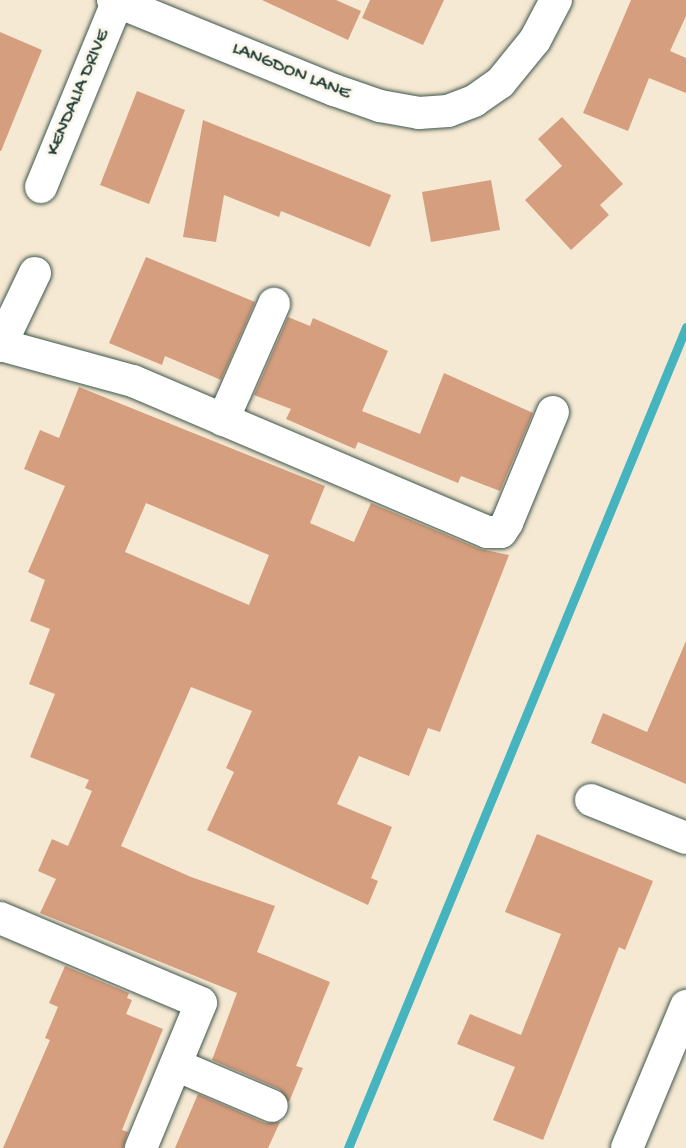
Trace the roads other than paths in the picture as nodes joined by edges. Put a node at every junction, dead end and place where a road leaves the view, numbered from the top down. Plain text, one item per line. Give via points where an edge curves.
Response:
1 (556, 0) edge
2 (116, 1) edge
3 (41, 187) dead end
4 (35, 273) dead end
5 (274, 304) dead end
6 (0, 346) edge
7 (553, 412) dead end
8 (223, 420) junction
9 (591, 800) dead end
10 (686, 838) edge
11 (0, 918) edge
12 (686, 1006) edge
13 (176, 1065) junction
14 (272, 1106) dead end
15 (141, 1148) edge
16 (627, 1148) edge

1 - 2 street, LANGDON LANE via 534,40 500,83 474,101 448,111 419,113 380,106
2 - 3 street, KENDALIA DRIVE
4 - 6 street
5 - 8 street
6 - 8 street via 132,381
7 - 8 street via 501,532 487,532
9 - 10 street
11 - 13 street via 201,1003
12 - 16 street
13 - 14 street
13 - 15 street

